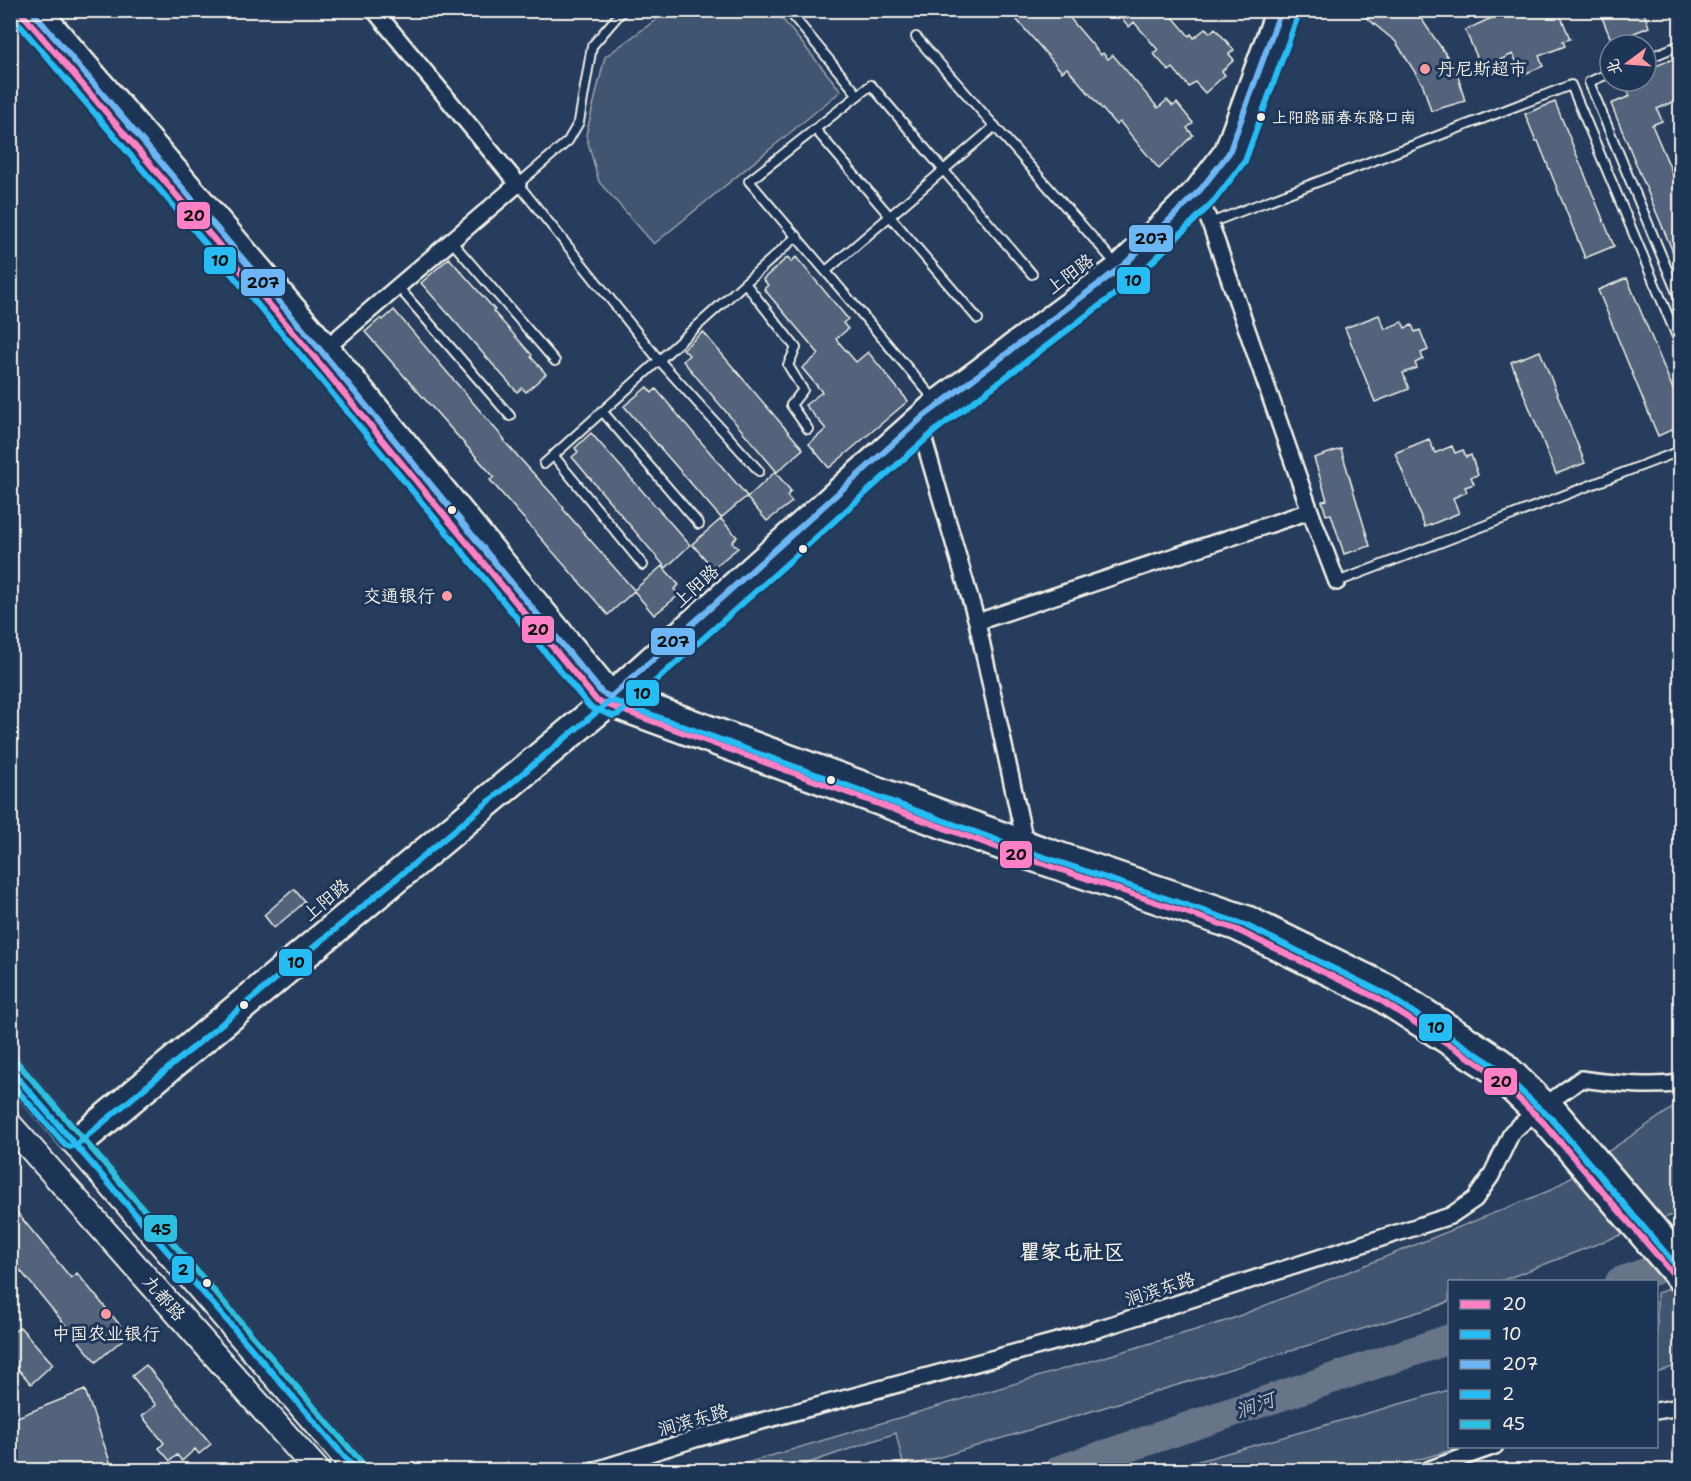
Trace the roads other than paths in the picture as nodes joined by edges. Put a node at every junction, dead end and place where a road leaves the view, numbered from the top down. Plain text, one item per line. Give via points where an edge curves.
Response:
1 (19, 10) edge
2 (40, 10) edge
3 (374, 10) edge
4 (623, 10) edge
5 (788, 10) edge
6 (1274, 10) edge
7 (1291, 10) edge
8 (916, 37) dead end
9 (1680, 45) edge
10 (1658, 54) edge
11 (1598, 78) edge
12 (858, 95) junction
13 (995, 126) junction
14 (815, 129) junction
15 (944, 170) junction
16 (518, 184) junction
17 (1194, 187) junction
18 (1201, 202) junction
19 (890, 216) junction
20 (1210, 223) junction
21 (797, 236) junction
22 (452, 242) junction
23 (1116, 264) junction
24 (826, 271) junction
25 (1032, 274) dead end
26 (745, 283) junction
27 (399, 288) junction
28 (1680, 300) edge
29 (978, 320) dead end
30 (1680, 344) edge
31 (321, 353) junction
32 (659, 360) junction
33 (555, 361) dead end
34 (934, 399) junction
35 (602, 411) junction
36 (916, 414) junction
37 (510, 416) dead end
38 (808, 429) dead end
39 (921, 431) junction
40 (1680, 451) edge
41 (553, 455) junction
42 (544, 464) dead end
43 (759, 471) dead end
44 (1310, 511) junction
45 (699, 524) dead end
46 (643, 565) dead end
47 (1337, 582) joint
48 (977, 622) junction
49 (611, 698) junction
50 (1027, 850) junction
51 (10, 1068) edge
52 (1680, 1083) edge
53 (1545, 1113) junction
54 (10, 1125) edge
55 (76, 1143) junction
56 (1680, 1256) edge
57 (1680, 1282) edge
58 (1680, 1407) edge
59 (1658, 1411) edge
60 (1489, 1448) edge
61 (316, 1470) edge
62 (356, 1470) edge
63 (596, 1470) edge
64 (1427, 1470) edge

1 - 31 main road
2 - 31 main road
3 - 16 street
4 - 16 lane via 592,46 579,122 568,141
5 - 12 lane
6 - 17 street, 上阳路 via 1223,149
7 - 18 street, 上阳路 via 1237,157
8 - 13 lane
9 - 10 lane
11 - 28 lane via 1589,82
12 - 14 lane
12 - 15 lane via 872,85
13 - 15 lane
13 - 23 lane
14 - 19 lane
14 - 21 lane via 749,181
15 - 19 lane
15 - 25 lane
16 - 22 street
16 - 32 lane
17 - 18 street
17 - 23 street, 上阳路
18 - 20 street
18 - 39 street, 上阳路 via 1130,272
19 - 24 lane
19 - 29 lane
20 - 30 lane via 1571,86
20 - 44 street
21 - 24 lane
21 - 26 lane
22 - 27 street
22 - 33 lane
23 - 34 street, 上阳路
24 - 34 lane
26 - 32 lane
26 - 38 lane via 796,348 788,365 803,390 791,405
27 - 31 street
27 - 37 lane
31 - 49 main road
32 - 35 lane
32 - 43 lane
34 - 36 street, 上阳路
35 - 41 lane
35 - 45 lane
36 - 39 street
36 - 49 street, 上阳路
39 - 48 street
39 - 49 street, 上阳路
40 - 47 lane
41 - 42 lane
41 - 46 lane
44 - 47 street
44 - 48 street
48 - 50 street
49 - 50 main road
49 - 55 street, 上阳路
50 - 53 main road via 1235,929 1377,998 1490,1071
51 - 55 main road, 九都路
52 - 53 street, 涧滨东路 via 1620,1084 1581,1079
53 - 56 main road
53 - 57 main road
53 - 63 street, 涧滨东路 via 1512,1132 1476,1199 1450,1216 1076,1336 695,1439
54 - 61 main road, 九都路
55 - 62 main road, 九都路
58 - 59 street
60 - 64 street

